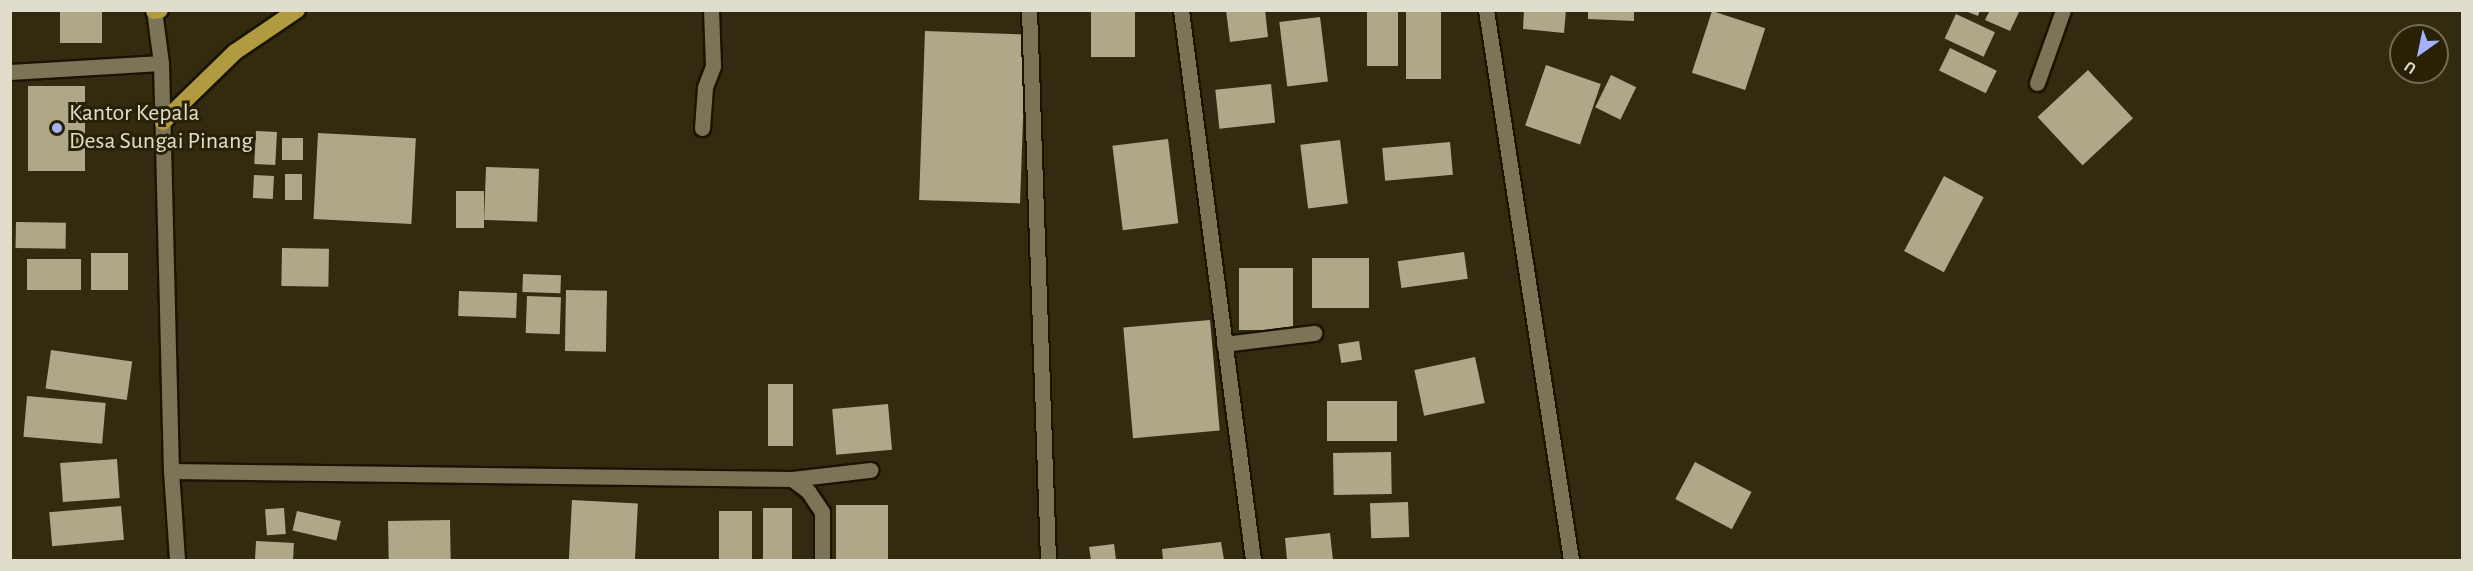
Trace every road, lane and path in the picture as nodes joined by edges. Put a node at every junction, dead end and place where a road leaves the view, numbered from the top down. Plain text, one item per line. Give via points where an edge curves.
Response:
1 (160, 10) edge
2 (297, 10) edge
3 (711, 10) edge
4 (1029, 10) edge
5 (1181, 10) edge
6 (1486, 10) edge
7 (2063, 10) edge
8 (154, 11) edge
9 (161, 63) junction
10 (10, 72) edge
11 (2037, 83) dead end
12 (163, 122) junction
13 (702, 129) dead end
14 (1314, 333) dead end
15 (1224, 344) junction
16 (870, 470) dead end
17 (171, 471) junction
18 (792, 479) junction
19 (177, 561) edge
20 (822, 561) edge
21 (1048, 561) edge
22 (1253, 561) edge
23 (1571, 561) edge

1 - 8 highway
2 - 12 highway via 235,52
3 - 13 street via 713,66 705,87
4 - 21 street
5 - 15 street
6 - 23 street
7 - 11 street
8 - 9 street
9 - 10 street
9 - 12 street
12 - 17 street
14 - 15 street
15 - 22 street
16 - 18 street
17 - 18 street
17 - 19 street
18 - 20 street via 808,491 822,513

